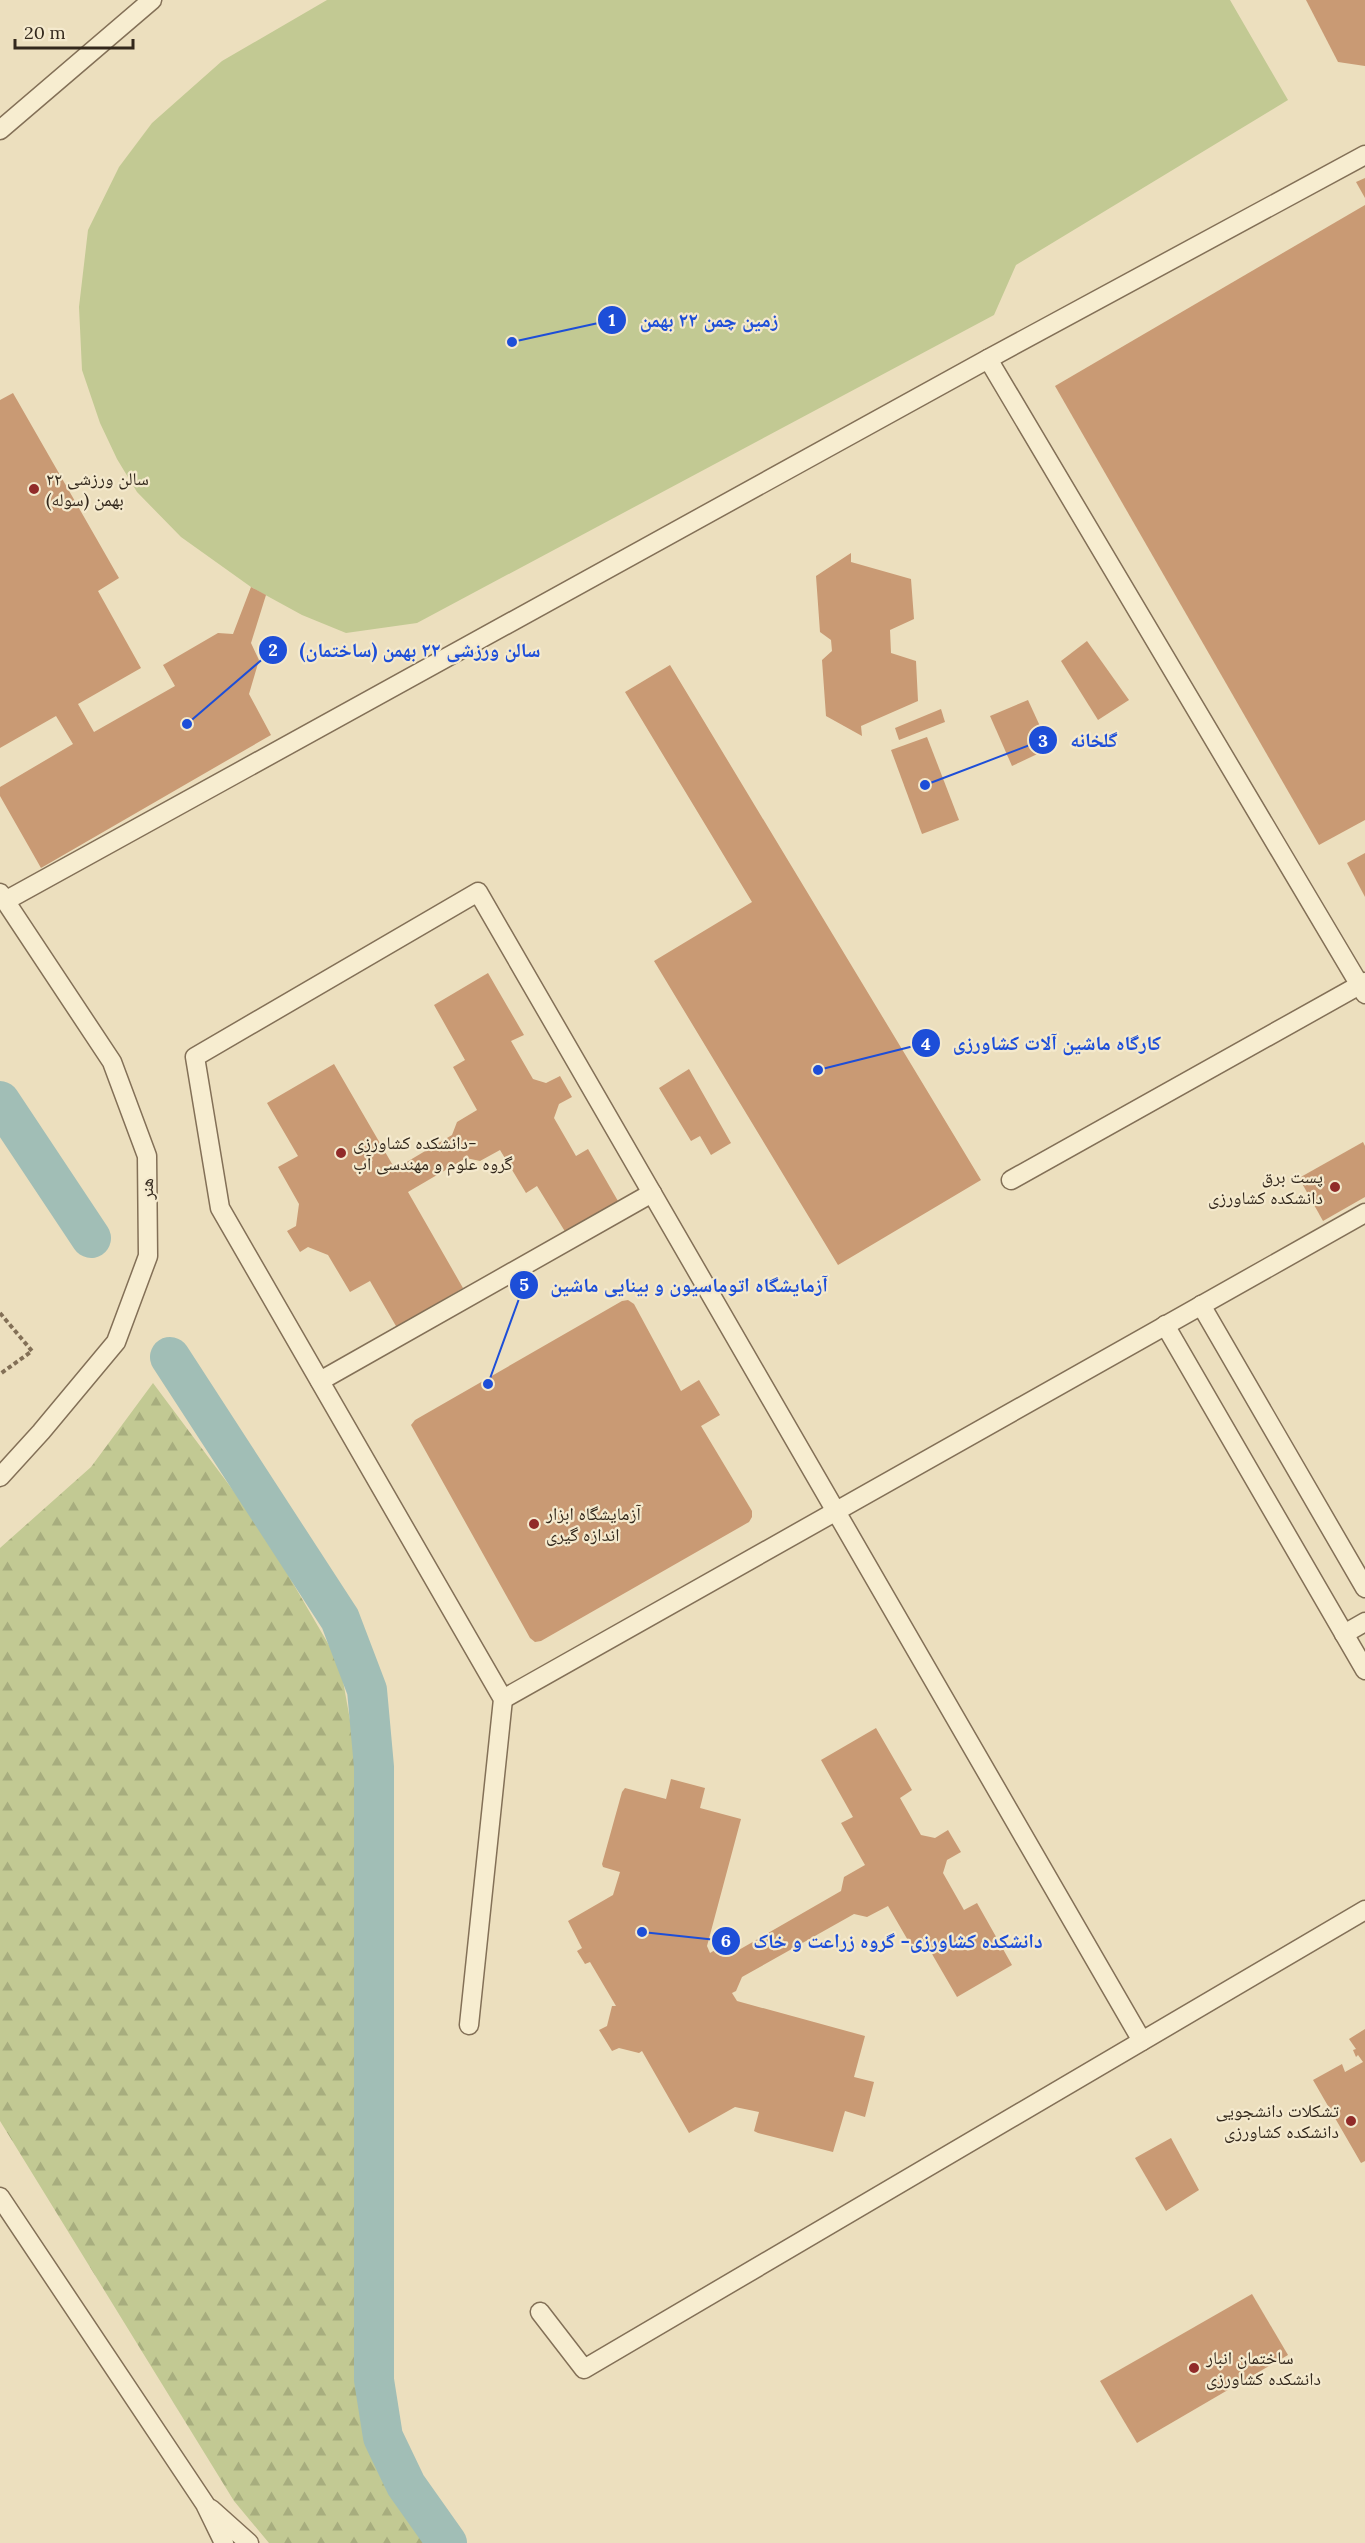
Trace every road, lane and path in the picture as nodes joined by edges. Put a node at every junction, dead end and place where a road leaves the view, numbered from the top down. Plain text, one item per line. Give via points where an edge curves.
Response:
1 (152, 0) edge
2 (0, 129) edge
3 (1365, 156) edge
4 (988, 359) junction
5 (3, 897) edge
6 (1363, 987) edge
7 (1011, 1180) dead end
8 (652, 1194) junction
9 (1365, 1212) edge
10 (1201, 1305) junction
11 (0, 1313) edge
12 (1165, 1325) junction
13 (0, 1374) edge
14 (320, 1381) junction
15 (0, 1477) edge
16 (836, 1511) junction
17 (1365, 1588) edge
18 (1365, 1622) edge
19 (1344, 1634) junction
20 (1365, 1670) edge
21 (503, 1699) junction
22 (1365, 1910) edge
23 (469, 2025) dead end
24 (1142, 2041) junction
25 (0, 2197) edge
26 (540, 2312) dead end
27 (205, 2504) junction
28 (224, 2543) edge
29 (249, 2543) edge

1 - 2 lane
3 - 4 lane
4 - 5 lane
4 - 6 lane
5 - 15 lane, هنر via 112,1062 147,1156 148,1256 116,1342
6 - 7 lane
8 - 14 lane
8 - 14 lane via 478,892 195,1058 220,1209
8 - 16 lane
9 - 10 lane
10 - 12 lane
10 - 17 lane
11 - 13 path via 32,1351
12 - 16 lane
12 - 19 lane
14 - 21 lane
16 - 21 lane
16 - 24 lane
18 - 19 lane
19 - 20 lane
21 - 23 lane
22 - 24 lane
24 - 26 lane via 584,2369
25 - 27 lane
27 - 28 lane
27 - 29 lane

